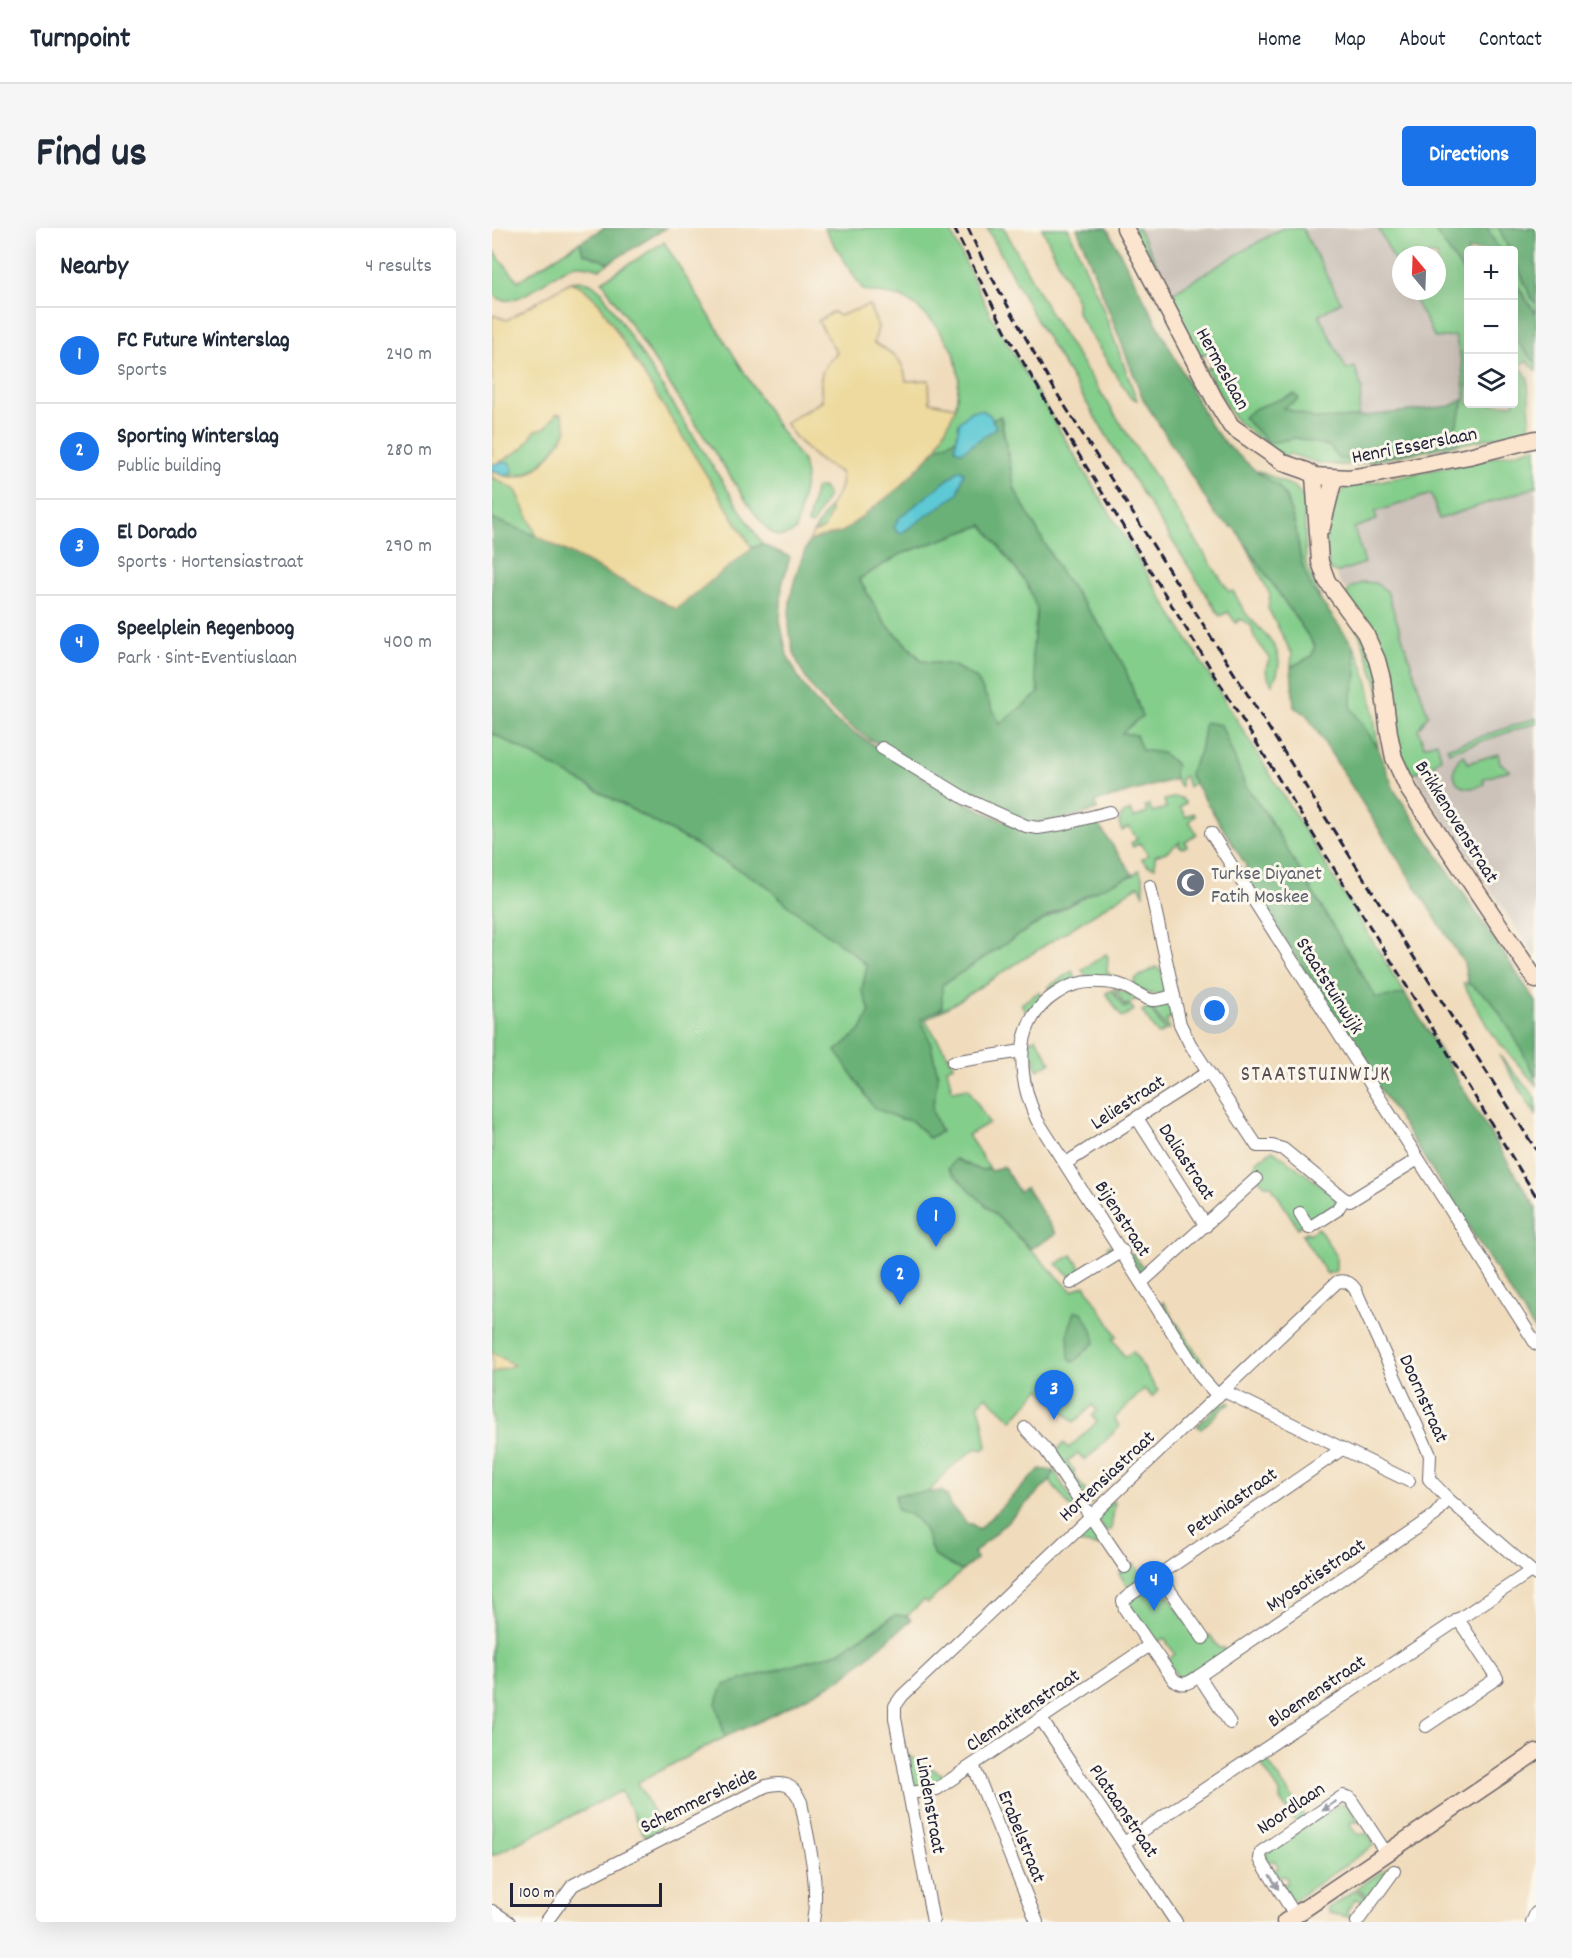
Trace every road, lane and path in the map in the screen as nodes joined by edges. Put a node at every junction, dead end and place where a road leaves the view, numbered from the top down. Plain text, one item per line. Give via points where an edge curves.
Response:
1 (1125, 228) edge
2 (1536, 439) edge
3 (1314, 476) junction
4 (1334, 478) junction
5 (1318, 544) junction
6 (882, 748) dead end
7 (1110, 812) dead end
8 (1211, 833) dead end
9 (1150, 886) dead end
10 (1536, 980) edge
11 (1174, 996) junction
12 (1022, 1051) junction
13 (953, 1062) dead end
14 (1209, 1072) junction
15 (1137, 1118) junction
16 (1418, 1159) junction
17 (1066, 1163) junction
18 (1256, 1179) dead end
19 (1344, 1199) junction
20 (1300, 1213) dead end
21 (1206, 1226) junction
22 (1123, 1251) junction
23 (1142, 1282) junction
24 (1337, 1282) joint
25 (1071, 1283) dead end
26 (1536, 1344) edge
27 (1221, 1394) junction
28 (1025, 1428) dead end
29 (1341, 1449) junction
30 (1409, 1481) dead end
31 (1448, 1499) junction
32 (1090, 1517) junction
33 (1125, 1567) dead end
34 (1533, 1573) edge
35 (1159, 1575) junction
36 (1458, 1619) junction
37 (1203, 1638) dead end
38 (1150, 1645) junction
39 (1199, 1676) junction
40 (902, 1696) joint
41 (1041, 1719) junction
42 (1230, 1723) dead end
43 (1426, 1726) dead end
44 (1536, 1752) edge
45 (973, 1765) junction
46 (910, 1793) junction
47 (1124, 1843) junction
48 (1386, 1853) junction
49 (1394, 1871) dead end
50 (492, 1911) edge
51 (1536, 1913) edge
52 (1290, 1919) edge
53 (509, 1922) edge
54 (546, 1922) edge
55 (813, 1922) edge
56 (933, 1922) edge
57 (1036, 1922) edge
58 (1176, 1922) edge
59 (1357, 1922) edge
60 (1532, 1922) edge

1 - 3 street, Hermeslaan via 1239,439 1262,460 1288,474 1303,479
2 - 4 street, Henri Esserslaan via 1382,473
3 - 4 street
3 - 5 street, Brikkenovenstraat
4 - 5 street, Brikkenovenstraat
5 - 10 street, Brikkenovenstraat via 1327,581 1365,633 1377,660 1394,758 1409,789
6 - 7 street via 968,800 1026,826 1063,824
8 - 16 street, Staatstuinwijk
9 - 11 street
11 - 12 street, Bijenstraat via 1154,1000 1102,982 1083,982 1065,988 1048,998 1032,1018
11 - 14 street via 1180,1024
12 - 13 street
12 - 17 street, Bijenstraat via 1029,1102
14 - 15 street, Leliestraat
14 - 19 street via 1257,1146 1283,1149
15 - 17 street, Leliestraat
15 - 21 street, Daliastraat
16 - 19 street via 1350,1201
16 - 26 street, Staatstuinwijk
17 - 22 street, Bijenstraat
18 - 21 street
19 - 20 street via 1337,1209 1310,1228
21 - 23 street
22 - 23 street, Bijenstraat
22 - 25 street
23 - 27 street, Bijenstraat via 1201,1377
24 - 27 street, Hortensiastraat
24 - 31 street, Doornstraat via 1346,1281 1355,1289 1430,1455 1429,1479
27 - 29 street, Bijenstraat
27 - 32 street, Hortensiastraat
28 - 32 street, Hortensiastraat via 1045,1449
29 - 30 street, Bijenstraat
29 - 35 street, Petuniastraat
31 - 34 street, Doornstraat
31 - 39 street, Myosotisstraat via 1435,1515
32 - 33 street, Hortensiastraat
32 - 40 street, Hortensiastraat
34 - 36 street, Bloemenstraat
35 - 37 street
35 - 38 street, Petuniastraat via 1123,1601
36 - 43 street via 1497,1678
36 - 47 street, Bloemenstraat
38 - 39 street via 1180,1684
38 - 41 street, Clematitenstraat
39 - 42 street
40 - 46 street, Lindenstraat via 895,1706 895,1719
41 - 45 street, Clematitenstraat
41 - 47 street, Plataanstraat
44 - 48 street, Noordlaan
45 - 46 street, Clematitenstraat via 937,1790
45 - 57 street, Erabelstraat
46 - 56 street, Lindenstraat
47 - 58 street, Plataanstraat
48 - 52 street, Noordlaan
48 -> 52 street, Noordlaan via 1350,1798 1343,1796 1261,1852 1260,1859
49 - 59 street
50 - 53 street
51 - 60 street
54 - 55 street, Schemmersheide via 573,1885 778,1783 790,1786 801,1802 815,1881

